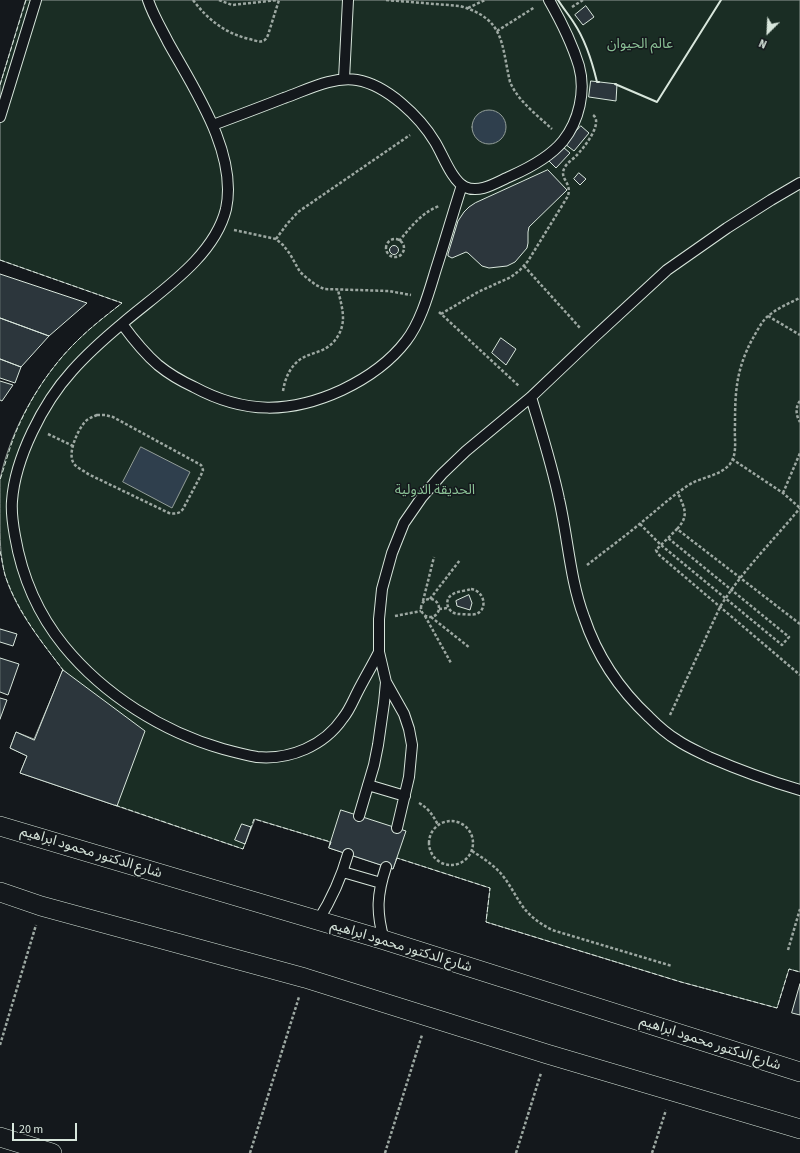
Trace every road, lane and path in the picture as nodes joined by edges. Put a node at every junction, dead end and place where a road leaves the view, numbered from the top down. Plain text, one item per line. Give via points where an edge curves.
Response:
1 (36, 0) edge
2 (148, 0) edge
3 (193, 0) edge
4 (219, 0) edge
5 (278, 0) edge
6 (348, 0) edge
7 (386, 0) edge
8 (485, 0) edge
9 (263, 1) edge
10 (544, 2) edge
11 (468, 8) junction
12 (497, 31) junction
13 (344, 79) junction
14 (578, 109) junction
15 (0, 117) edge
16 (213, 125) junction
17 (424, 126) junction
18 (564, 140) junction
19 (800, 183) edge
20 (462, 185) junction
21 (457, 201) junction
22 (219, 227) junction
23 (276, 239) junction
24 (400, 241) junction
25 (524, 266) junction
26 (338, 290) junction
27 (800, 298) edge
28 (426, 301) junction
29 (441, 314) junction
30 (768, 316) junction
31 (122, 324) junction
32 (800, 335) edge
33 (591, 340) junction
34 (531, 398) junction
35 (800, 401) edge
36 (284, 407) junction
37 (800, 422) edge
38 (34, 428) junction
39 (73, 446) junction
40 (800, 453) edge
41 (732, 460) junction
42 (678, 493) junction
43 (783, 493) junction
44 (800, 508) edge
45 (640, 524) junction
46 (677, 529) junction
47 (668, 538) junction
48 (661, 545) junction
49 (434, 557) dead end
50 (460, 560) dead end
51 (573, 576) junction
52 (740, 578) junction
53 (732, 590) junction
54 (430, 599) junction
55 (725, 599) junction
56 (423, 601) junction
57 (720, 607) junction
58 (448, 608) junction
59 (439, 609) junction
60 (421, 611) junction
61 (424, 615) junction
62 (393, 616) dead end
63 (431, 617) junction
64 (800, 624) edge
65 (470, 648) dead end
66 (379, 652) junction
67 (451, 663) dead end
68 (800, 675) edge
69 (386, 682) junction
70 (662, 730) junction
71 (368, 785) junction
72 (800, 790) edge
73 (405, 796) junction
74 (359, 816) dead end
75 (438, 825) junction
76 (0, 826) edge
77 (397, 828) dead end
78 (472, 850) junction
79 (348, 854) dead end
80 (386, 867) dead end
81 (343, 872) junction
82 (381, 884) junction
83 (0, 892) edge
84 (41, 906) junction
85 (800, 909) edge
86 (318, 921) junction
87 (384, 940) junction
88 (788, 950) dead end
89 (672, 966) dead end
90 (306, 978) junction
91 (428, 1017) junction
92 (0, 1045) edge
93 (547, 1054) junction
94 (800, 1072) edge
95 (672, 1091) junction
96 (800, 1129) edge
97 (0, 1137) edge
98 (52, 1153) edge
99 (250, 1153) edge
100 (385, 1153) edge
101 (516, 1153) edge
102 (652, 1153) edge

1 - 15 lane
2 - 16 lane
3 - 5 path via 206,16 222,29 258,41 266,40
4 - 9 path via 232,5
5 - 9 path
6 - 13 lane
7 - 11 path via 451,4
8 - 11 path
10 - 12 path
10 - 14 lane via 573,48 580,68 582,81
11 - 12 path via 486,18
12 - 18 path via 502,42 512,88
13 - 16 lane via 323,83
13 - 17 lane via 369,83 381,89 410,111
14 - 18 lane
14 - 25 path via 594,115 596,124 585,146 564,168 564,179 569,187 568,196
16 - 22 lane via 225,162 227,178 226,206
17 - 20 lane via 455,178
17 - 23 path via 298,212
18 - 20 lane via 542,159 501,181 480,189
19 - 33 lane via 667,270
20 - 21 lane
21 - 24 path via 424,214
21 - 28 lane
22 - 23 path
22 - 31 lane via 212,241 192,265
23 - 26 path via 308,279 324,289
24 - 24 path via 388,242 386,249 390,256 401,255 403,247
25 - 29 path via 511,277 478,292
25 - 33 path
26 - 28 path via 389,291
26 - 36 path via 343,317 339,334 328,347 302,358 292,367 284,382
27 - 30 path
28 - 29 path
28 - 36 lane via 406,341 391,358 353,385 308,403
29 - 34 path
30 - 32 path
30 - 41 path via 752,340 739,371 735,451
31 - 36 lane via 142,350 159,366 201,391 238,405
31 - 38 lane via 71,372 52,397
33 - 34 lane
34 - 51 lane via 559,500
34 - 66 lane via 442,474 422,496 404,524 392,553 382,589
35 - 37 path via 796,411
38 - 39 path
38 - 66 lane via 21,460 12,503 13,527 24,574 42,615 66,649 106,687 132,707 161,724 212,745 251,756 280,757 307,749 321,741 336,727 351,705
39 - 39 path via 84,422 97,415 105,415 121,420 198,462 203,470 184,509 180,513 169,513 79,469 73,461
40 - 43 path
41 - 42 path via 725,468
41 - 43 path
42 - 45 path
42 - 46 path via 686,512 683,522
43 - 44 path
44 - 52 path
45 - 48 path
45 - 51 path
46 - 47 path
46 - 52 path
47 - 48 path
47 - 53 path
48 - 55 path
48 - 57 path via 656,550 658,554
49 - 56 path
50 - 54 path
51 - 70 lane via 584,617 605,664 620,686
52 - 53 path
52 - 64 path
53 - 55 path
53 - 55 path via 790,637 782,645
54 - 56 path
54 - 59 path via 435,600
55 - 57 path
56 - 60 path
57 - 68 path
57 - 70 path
58 - 58 path via 453,613 476,614 481,610 483,600 481,594 471,589 450,596
58 - 59 path
59 - 63 path via 438,613
60 - 61 path
60 - 62 path
61 - 63 path
61 - 67 path
63 - 65 path
66 - 69 lane
69 - 71 lane via 378,744
69 - 73 lane via 404,714 412,745
70 - 72 lane via 678,741 725,764
71 - 73 lane
71 - 74 lane
73 - 75 path via 428,809
73 - 77 lane
75 - 78 path via 447,821 456,821 464,825 473,841
75 - 78 path via 428,840 429,849 441,863 459,864
76 - 86 street, شارع الدكتور محمود ابراهيم
78 - 89 path via 499,871 521,904 540,924 552,930
79 - 81 lane
80 - 82 lane
81 - 82 lane
81 - 86 lane
82 - 87 lane via 378,912
83 - 84 street
84 - 90 street
84 - 92 path
85 - 88 path
86 - 87 street, شارع الدكتور محمود ابراهيم
87 - 94 street, شارع الدكتور محمود ابراهيم
90 - 91 street
90 - 99 path
91 - 93 street
91 - 100 path
93 - 95 street
93 - 101 path
95 - 96 street
95 - 102 path
97 - 98 street

